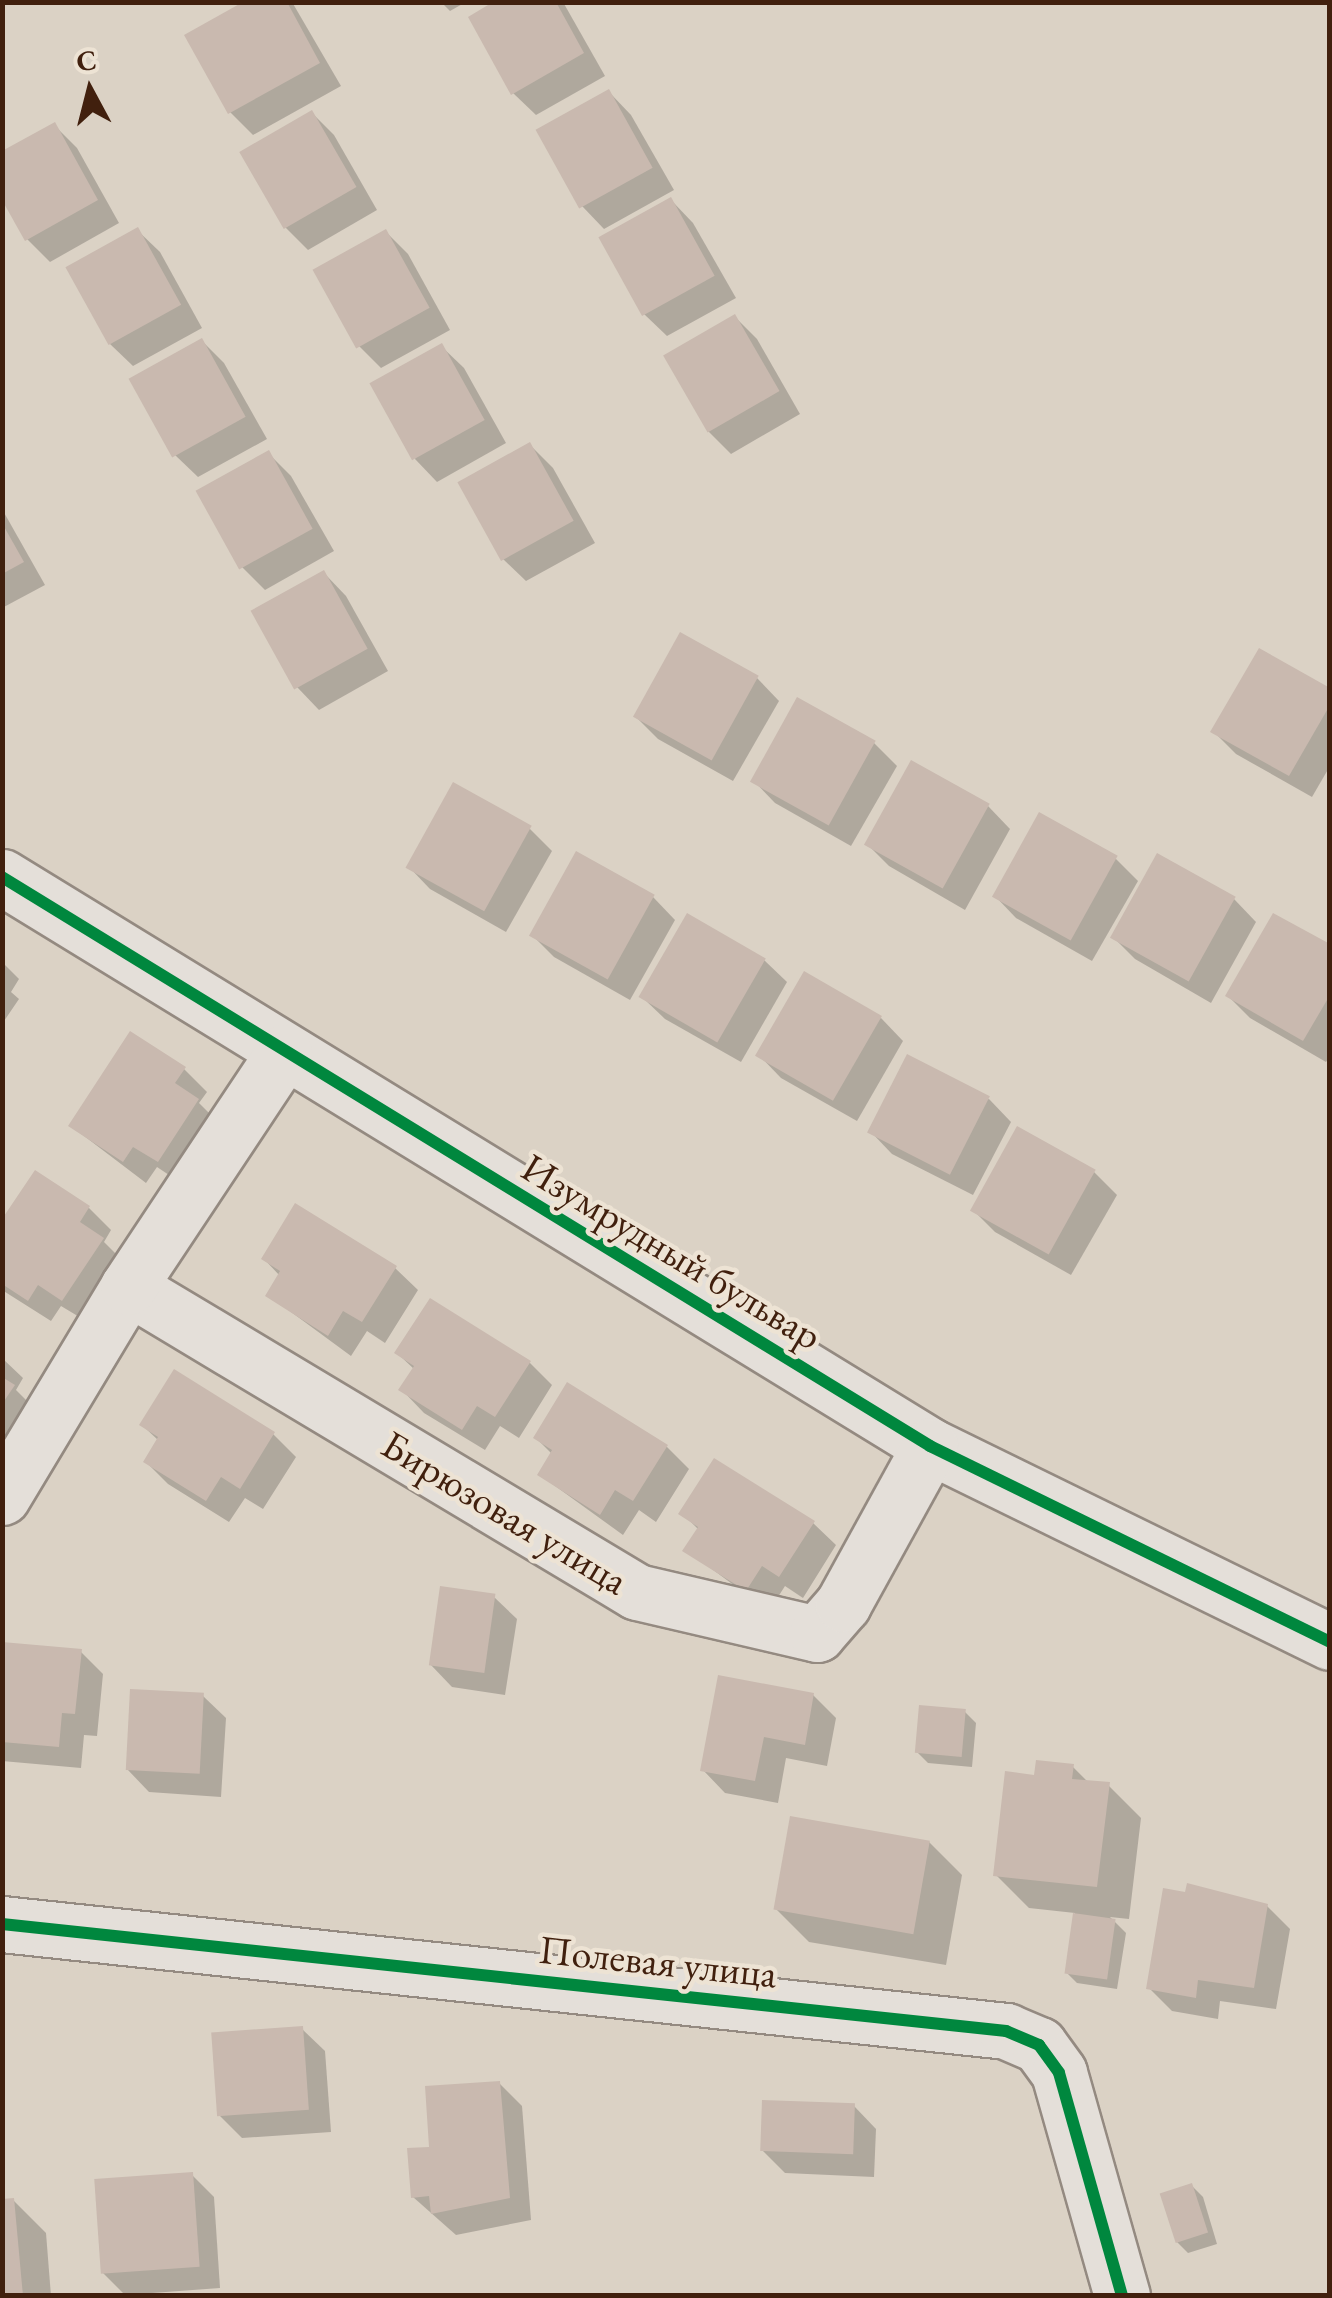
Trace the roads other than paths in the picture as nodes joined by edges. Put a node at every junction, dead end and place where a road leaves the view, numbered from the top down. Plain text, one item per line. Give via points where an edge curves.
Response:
1 (2, 877) edge
2 (284, 1052) junction
3 (128, 1287) junction
4 (930, 1446) junction
5 (2, 1498) edge
6 (1330, 1642) edge
7 (2, 1924) edge
8 (1122, 2296) edge

1 - 2 street, Изумрудный бульвар
2 - 3 street
2 - 4 street, Изумрудный бульвар
3 - 4 street, Бирюзовая улица via 637,1592 817,1634 843,1604
3 - 5 street
4 - 6 street, Изумрудный бульвар
7 - 8 street, Полевая улица via 1006,2030 1039,2045 1058,2073

